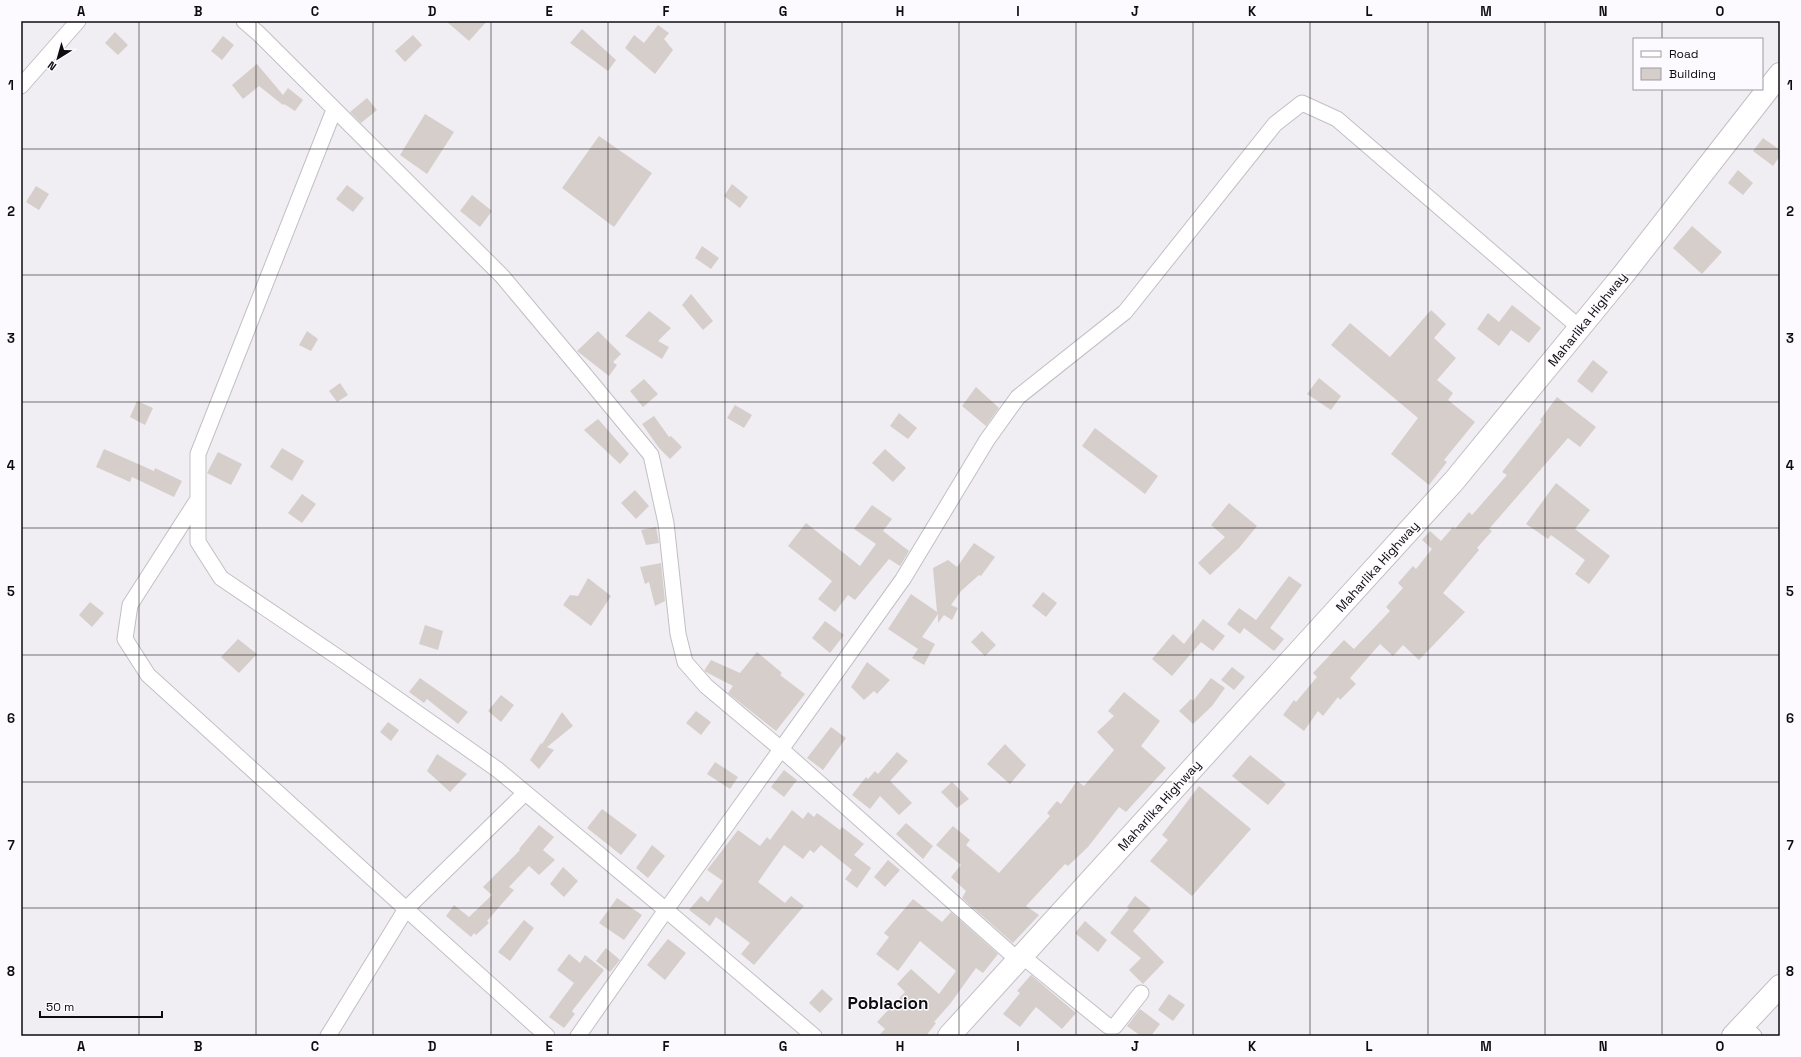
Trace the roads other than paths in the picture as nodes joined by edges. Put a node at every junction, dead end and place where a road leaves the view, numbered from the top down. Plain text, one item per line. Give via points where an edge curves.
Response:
1 (78, 21) edge
2 (244, 21) edge
3 (1780, 74) edge
4 (21, 86) edge
5 (334, 110) junction
6 (1580, 328) junction
7 (198, 498) junction
8 (781, 749) junction
9 (525, 793) junction
10 (406, 909) junction
11 (666, 910) junction
12 (1020, 958) junction
13 (1780, 986) edge
14 (1141, 993) dead end
15 (1743, 1032) edge
16 (328, 1036) edge
17 (547, 1036) edge
18 (578, 1036) edge
19 (814, 1036) edge
20 (949, 1036) edge

1 - 4 street
2 - 5 street
3 - 6 main road, Maharlika Highway
5 - 7 street via 198,454
5 - 8 street via 502,276 651,455 666,523 678,634 685,662 706,686
6 - 8 street via 1337,119 1302,103 1276,124 1125,312 1018,397 987,440 903,579
6 - 12 main road, Maharlika Highway via 1454,481
7 - 9 street via 198,542 222,578 485,761
7 - 10 street via 130,605 125,639 148,676
8 - 11 street
8 - 12 street
9 - 10 street
9 - 11 street
10 - 16 street
10 - 17 street
11 - 18 street
11 - 19 street
12 - 14 street via 1108,1026 1115,1026
12 - 20 main road, Maharlika Highway
13 - 15 main road

